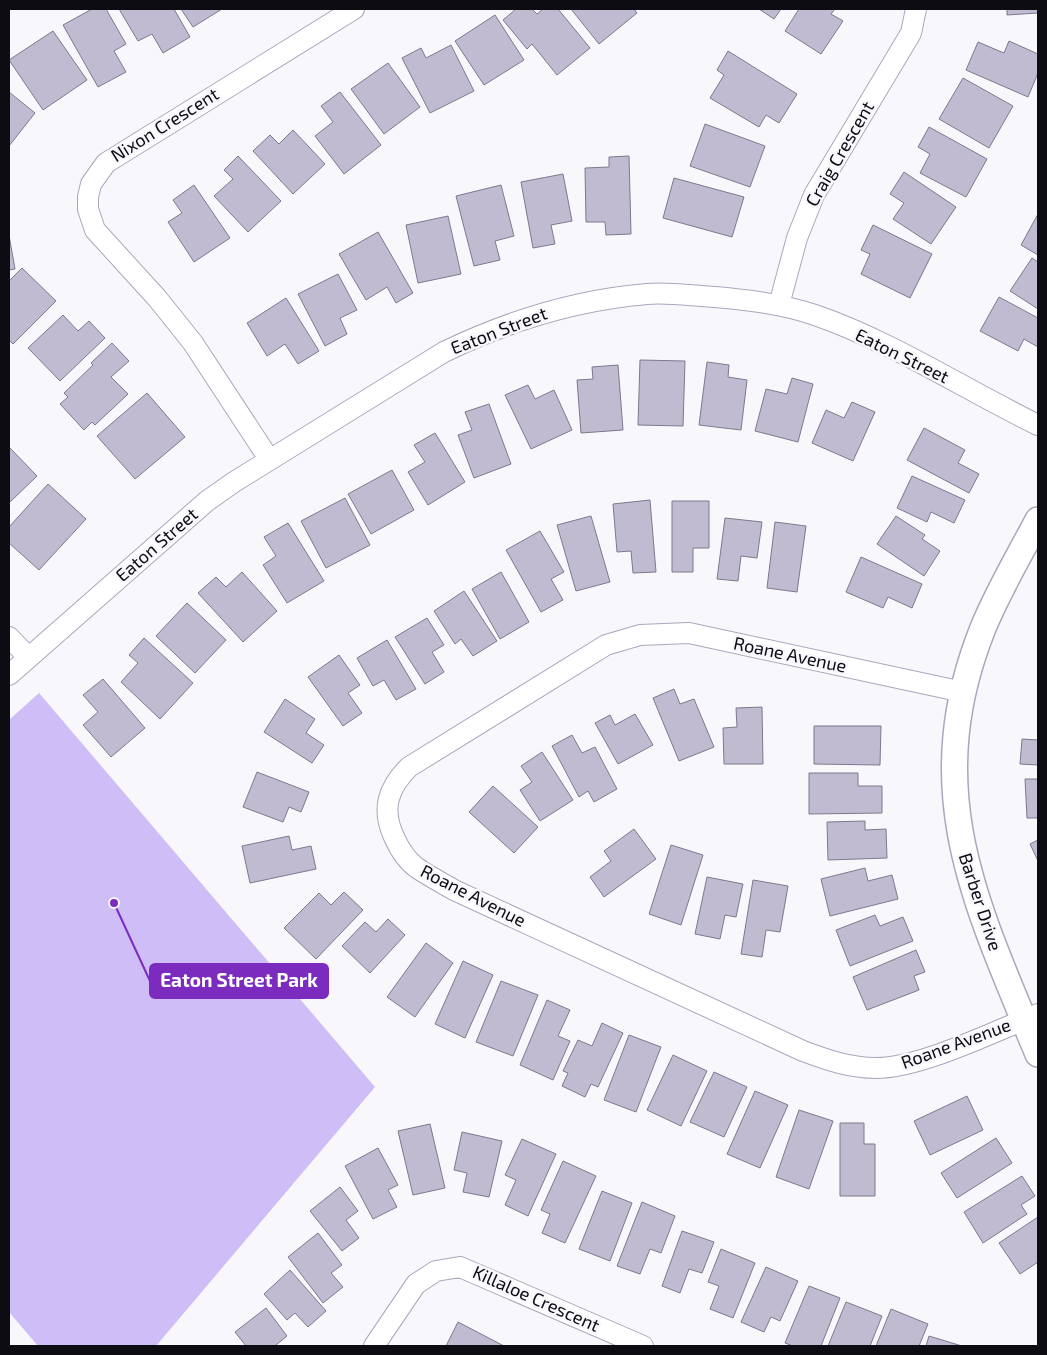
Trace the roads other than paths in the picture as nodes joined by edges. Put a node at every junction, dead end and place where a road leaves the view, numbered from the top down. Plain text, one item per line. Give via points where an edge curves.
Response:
1 (354, 9) edge
2 (916, 9) edge
3 (779, 305) junction
4 (1038, 425) edge
5 (269, 459) junction
6 (1038, 520) edge
7 (9, 637) edge
8 (28, 657) junction
9 (9, 675) edge
10 (963, 692) junction
11 (1031, 1016) edge
12 (1038, 1054) edge
13 (374, 1346) edge
14 (643, 1346) edge

1 - 5 street, Nixon Crescent via 106,163 91,184 88,197 90,220 102,240 157,298 193,343
2 - 3 street, Craig Crescent via 911,33 814,195 797,238
3 - 4 street, Eaton Street via 815,315 867,337
3 - 5 street, Eaton Street via 741,299 647,294 532,315 444,352
5 - 8 street, Eaton Street via 207,501
6 - 10 street, Barber Drive via 993,606
7 - 8 street
8 - 9 street, Eaton Street
10 - 11 street, Barber Drive via 955,759 961,842 977,903
10 - 11 street, Roane Avenue via 689,633 640,635 606,645 409,767 396,780 389,794 388,825 399,848 416,867 454,890 834,1063 860,1068 898,1066
11 - 12 street, Barber Drive
13 - 14 street, Killaloe Crescent via 416,1284 436,1271 460,1266

